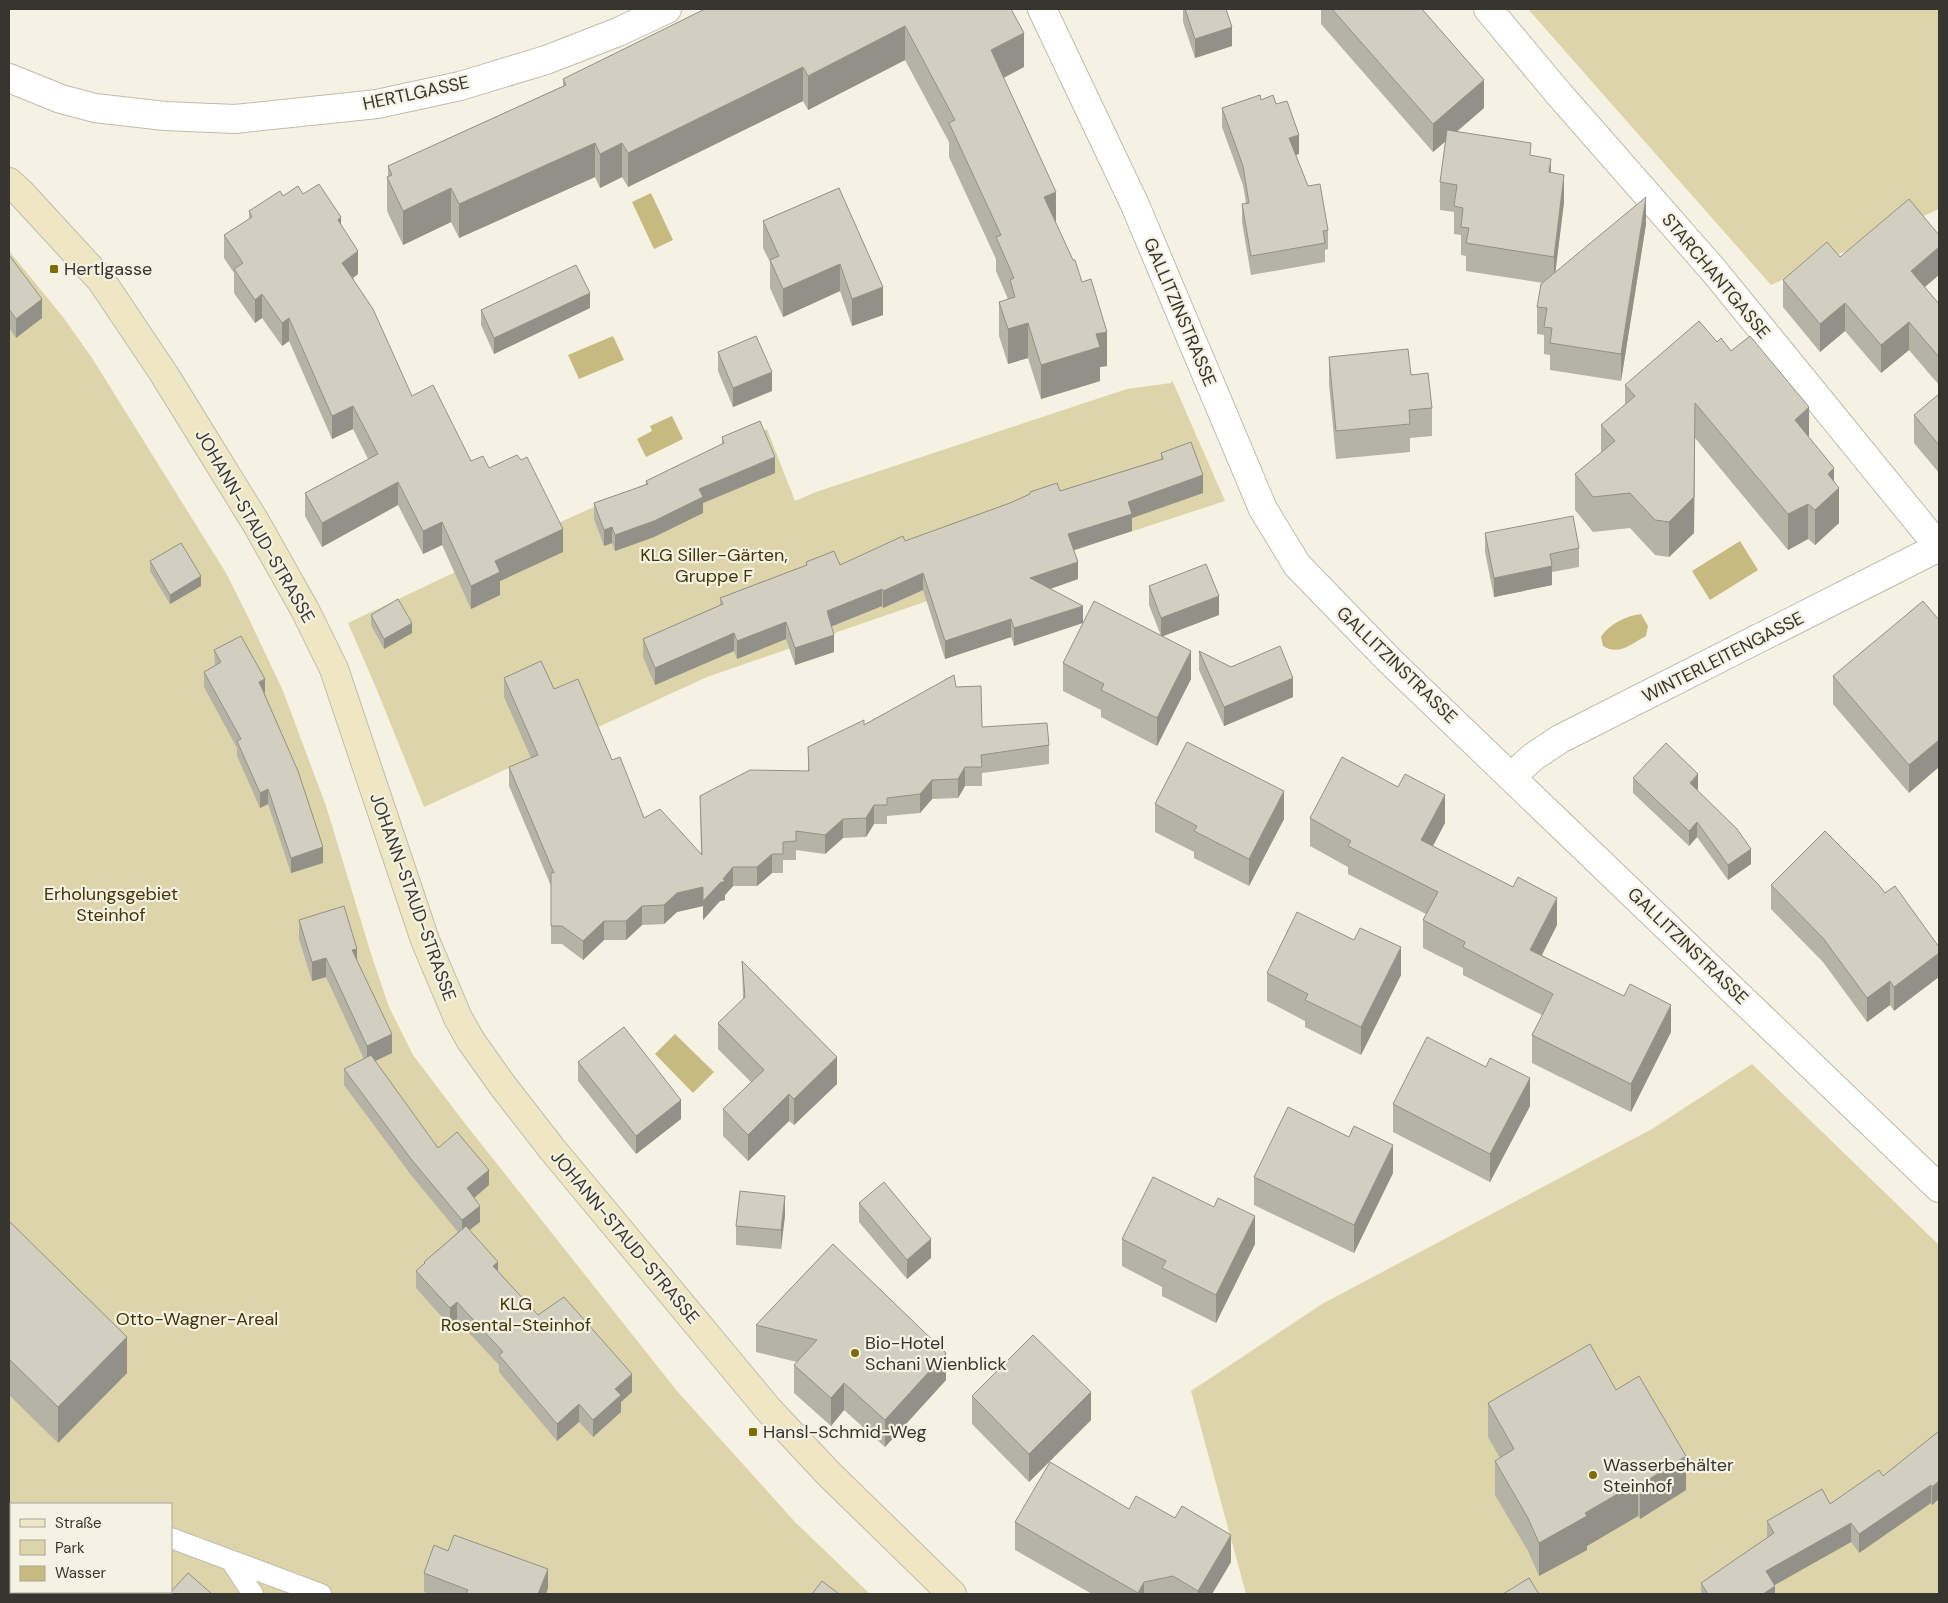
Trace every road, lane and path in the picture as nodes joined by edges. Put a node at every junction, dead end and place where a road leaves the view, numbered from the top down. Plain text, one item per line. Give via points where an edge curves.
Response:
1 (667, 9) edge
2 (1042, 9) edge
3 (1488, 9) edge
4 (9, 78) edge
5 (9, 182) edge
6 (1939, 547) edge
7 (1512, 776) junction
8 (1939, 1188) edge
9 (172, 1538) edge
10 (231, 1561) junction
11 (253, 1594) edge
12 (321, 1594) edge
13 (952, 1594) edge

1 - 4 street, HERTLGASSE via 555,56 460,86 377,104 235,119 95,108 61,99
2 - 7 street, GALLITZINSTRASSE via 1135,205 1263,509 1297,565 1349,620
3 - 6 street, STARCHANTGASSE via 1715,272
5 - 13 street, JOHANN-STAUD-STRASSE via 101,280 164,374 256,523 305,610 334,669 425,940 458,1018 472,1041 552,1149 768,1408 829,1474
6 - 7 street, WINTERLEITENGASSE via 1560,739
7 - 8 street, GALLITZINSTRASSE
9 - 10 lane
10 - 11 lane
10 - 12 lane

